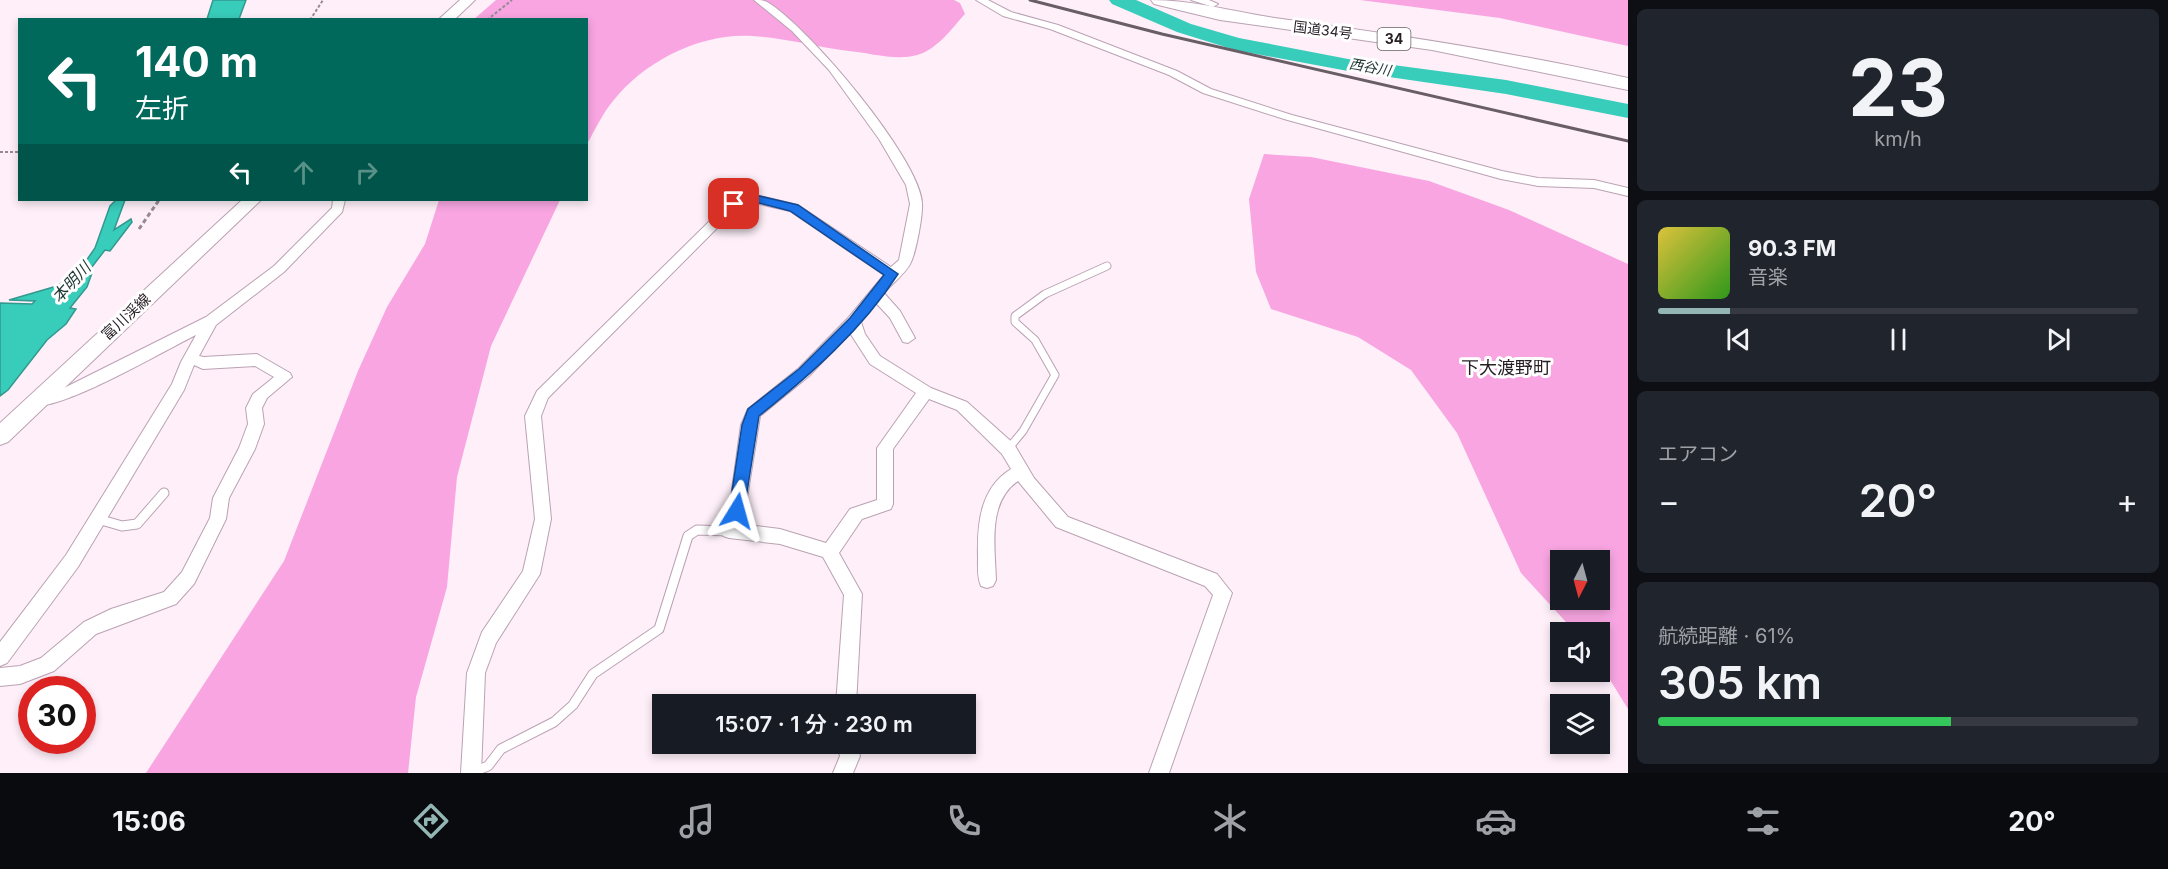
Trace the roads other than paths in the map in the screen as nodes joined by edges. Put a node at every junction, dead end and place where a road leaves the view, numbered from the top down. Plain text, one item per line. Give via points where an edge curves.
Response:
1 (468, 0) edge
2 (759, 0) edge
3 (981, 0) edge
4 (1160, 0) edge
5 (1197, 0) edge
6 (1212, 4) dead end
7 (447, 18) edge
8 (1628, 84) edge
9 (1628, 192) edge
10 (251, 201) edge
11 (339, 201) edge
12 (1107, 266) dead end
13 (892, 274) junction
14 (876, 293) junction
15 (211, 321) junction
16 (854, 321) junction
17 (908, 338) dead end
18 (190, 358) junction
19 (926, 392) junction
20 (36, 401) junction
21 (0, 435) edge
22 (1008, 449) junction
23 (1021, 471) junction
24 (164, 493) dead end
25 (98, 519) junction
26 (729, 531) junction
27 (829, 552) junction
28 (987, 580) dead end
29 (0, 657) edge
30 (0, 677) edge
31 (847, 694) edge
32 (850, 754) edge
33 (471, 773) edge
34 (843, 773) edge
35 (1159, 773) edge

1 - 7 main road
2 - 13 street via 796,29 833,68 884,138 912,185 916,204 905,262
3 - 9 street via 1007,14 1054,27 1173,73 1207,91 1288,117 1501,175 1538,182 1594,183
4 - 8 highway, 国道34号 / 34 via 1284,25 1403,40 1527,62
5 - 6 street
10 - 20 main road, 富川渓線
11 - 15 street via 338,209 279,269
12 - 22 lane via 1045,294 1015,316 1015,322 1035,340 1055,375 1023,431
13 - 14 street
13 - 33 street via 794,208 755,199 734,204 542,395 533,416 543,519 531,574 489,638 476,673
14 - 16 street
14 - 17 street
15 - 18 street
15 - 20 street via 61,396
16 - 19 street via 875,360
16 - 26 street via 804,372 753,413 737,511
18 - 25 street via 179,386
18 - 30 street via 203,363 257,360 285,377 261,393 254,408 256,424 247,448 221,498 218,519 188,578 170,598 90,628 46,664 20,675
19 - 22 street via 962,406
19 - 27 street via 885,448 885,504 856,514
20 - 21 main road, 富川渓線
22 - 23 street
23 - 28 street via 1002,484 990,505
23 - 35 street via 1062,522 1211,580 1223,593
24 - 25 lane via 139,524 125,529
25 - 29 street via 72,561
26 - 27 street via 772,533
26 - 33 lane via 697,530 688,536 659,629 593,674 573,705 554,722 501,748 488,766
27 - 31 street via 854,594
32 - 34 street

